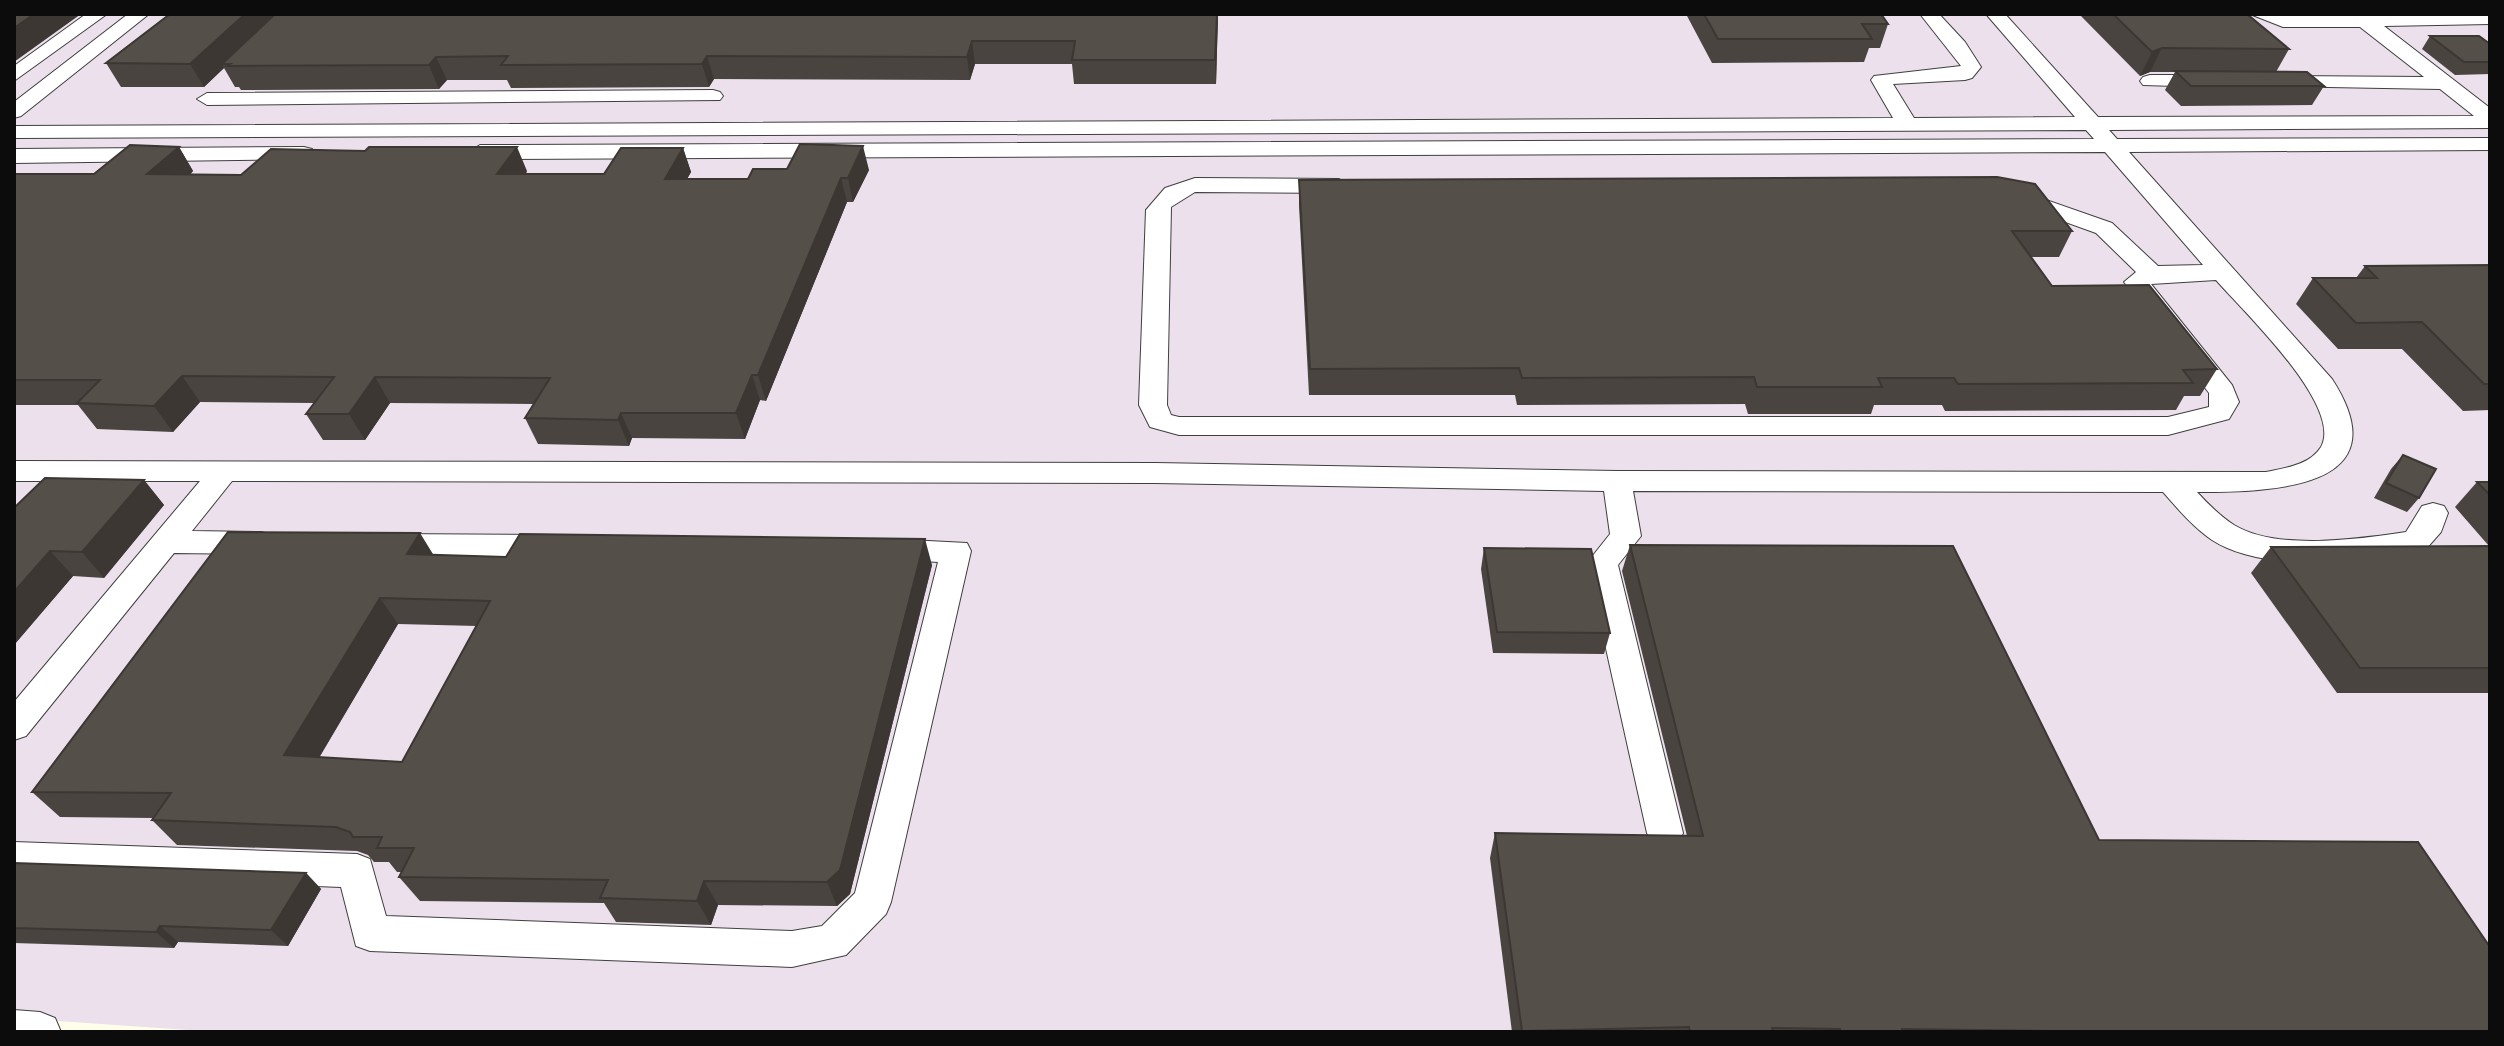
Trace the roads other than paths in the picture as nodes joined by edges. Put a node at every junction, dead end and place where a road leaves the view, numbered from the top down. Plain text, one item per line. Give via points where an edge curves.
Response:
1 (98, 14) edge
2 (140, 14) edge
3 (1929, 14) edge
4 (1995, 14) edge
5 (2259, 14) edge
6 (2477, 17) edge
7 (2365, 21) junction
8 (14, 75) edge
9 (229, 78) edge
10 (2150, 81) edge
11 (2227, 82) edge
12 (2258, 82) edge
13 (2443, 83) junction
14 (713, 96) dead end
15 (207, 99) junction
16 (14, 112) edge
17 (2490, 120) edge
18 (2090, 123) junction
19 (1907, 124) junction
20 (1006, 127) junction
21 (173, 131) junction
22 (14, 132) edge
23 (2490, 144) edge
24 (2111, 146) junction
25 (1000, 152) junction
26 (431, 153) edge
27 (323, 154) edge
28 (14, 156) edge
29 (1370, 186) edge
30 (1987, 191) edge
31 (2222, 272) junction
32 (2152, 274) junction
33 (1160, 421) junction
34 (14, 471) edge
35 (223, 473) junction
36 (1155, 473) junction
37 (1617, 481) junction
38 (2171, 482) junction
39 (2433, 513) dead end
40 (167, 542) junction
41 (293, 544) edge
42 (356, 544) edge
43 (593, 547) edge
44 (861, 550) edge
45 (14, 726) edge
46 (1665, 833) edge
47 (14, 858) edge
48 (14, 1030) edge
49 (40, 1032) edge

1 - 8 street
2 - 16 street
3 - 19 street via 1971,67 1965,74 1881,80
4 - 18 street
5 - 7 street via 2283,21
6 - 7 street
7 - 13 street
9 - 15 street
10 - 11 street
12 - 13 street
13 - 17 street
14 - 15 street
15 - 21 street
17 - 18 street
18 - 19 street
18 - 24 street
19 - 20 street
20 - 21 street
20 - 25 street
21 - 22 street
23 - 24 street
24 - 25 street
24 - 31 street
25 - 26 street
27 - 28 street
29 - 33 street via 1195,185 1173,190 1158,210 1153,405
30 - 32 street via 2039,202 2104,228
31 - 32 street
31 - 38 street via 2322,385 2337,413 2339,434 2330,458 2288,478
32 - 33 street via 2136,282 2222,391 2225,402 2219,413 2168,426 1179,426
33 - 36 street
34 - 35 street
35 - 36 street
35 - 40 street
36 - 37 street
37 - 38 street
37 - 46 street via 1626,536 1602,563
38 - 39 street via 2204,518 2253,545 2338,554 2415,541
40 - 41 street
40 - 45 street
42 - 43 street
44 - 47 street via 956,551 872,902 832,942 792,949 370,933 357,871
48 - 49 street

